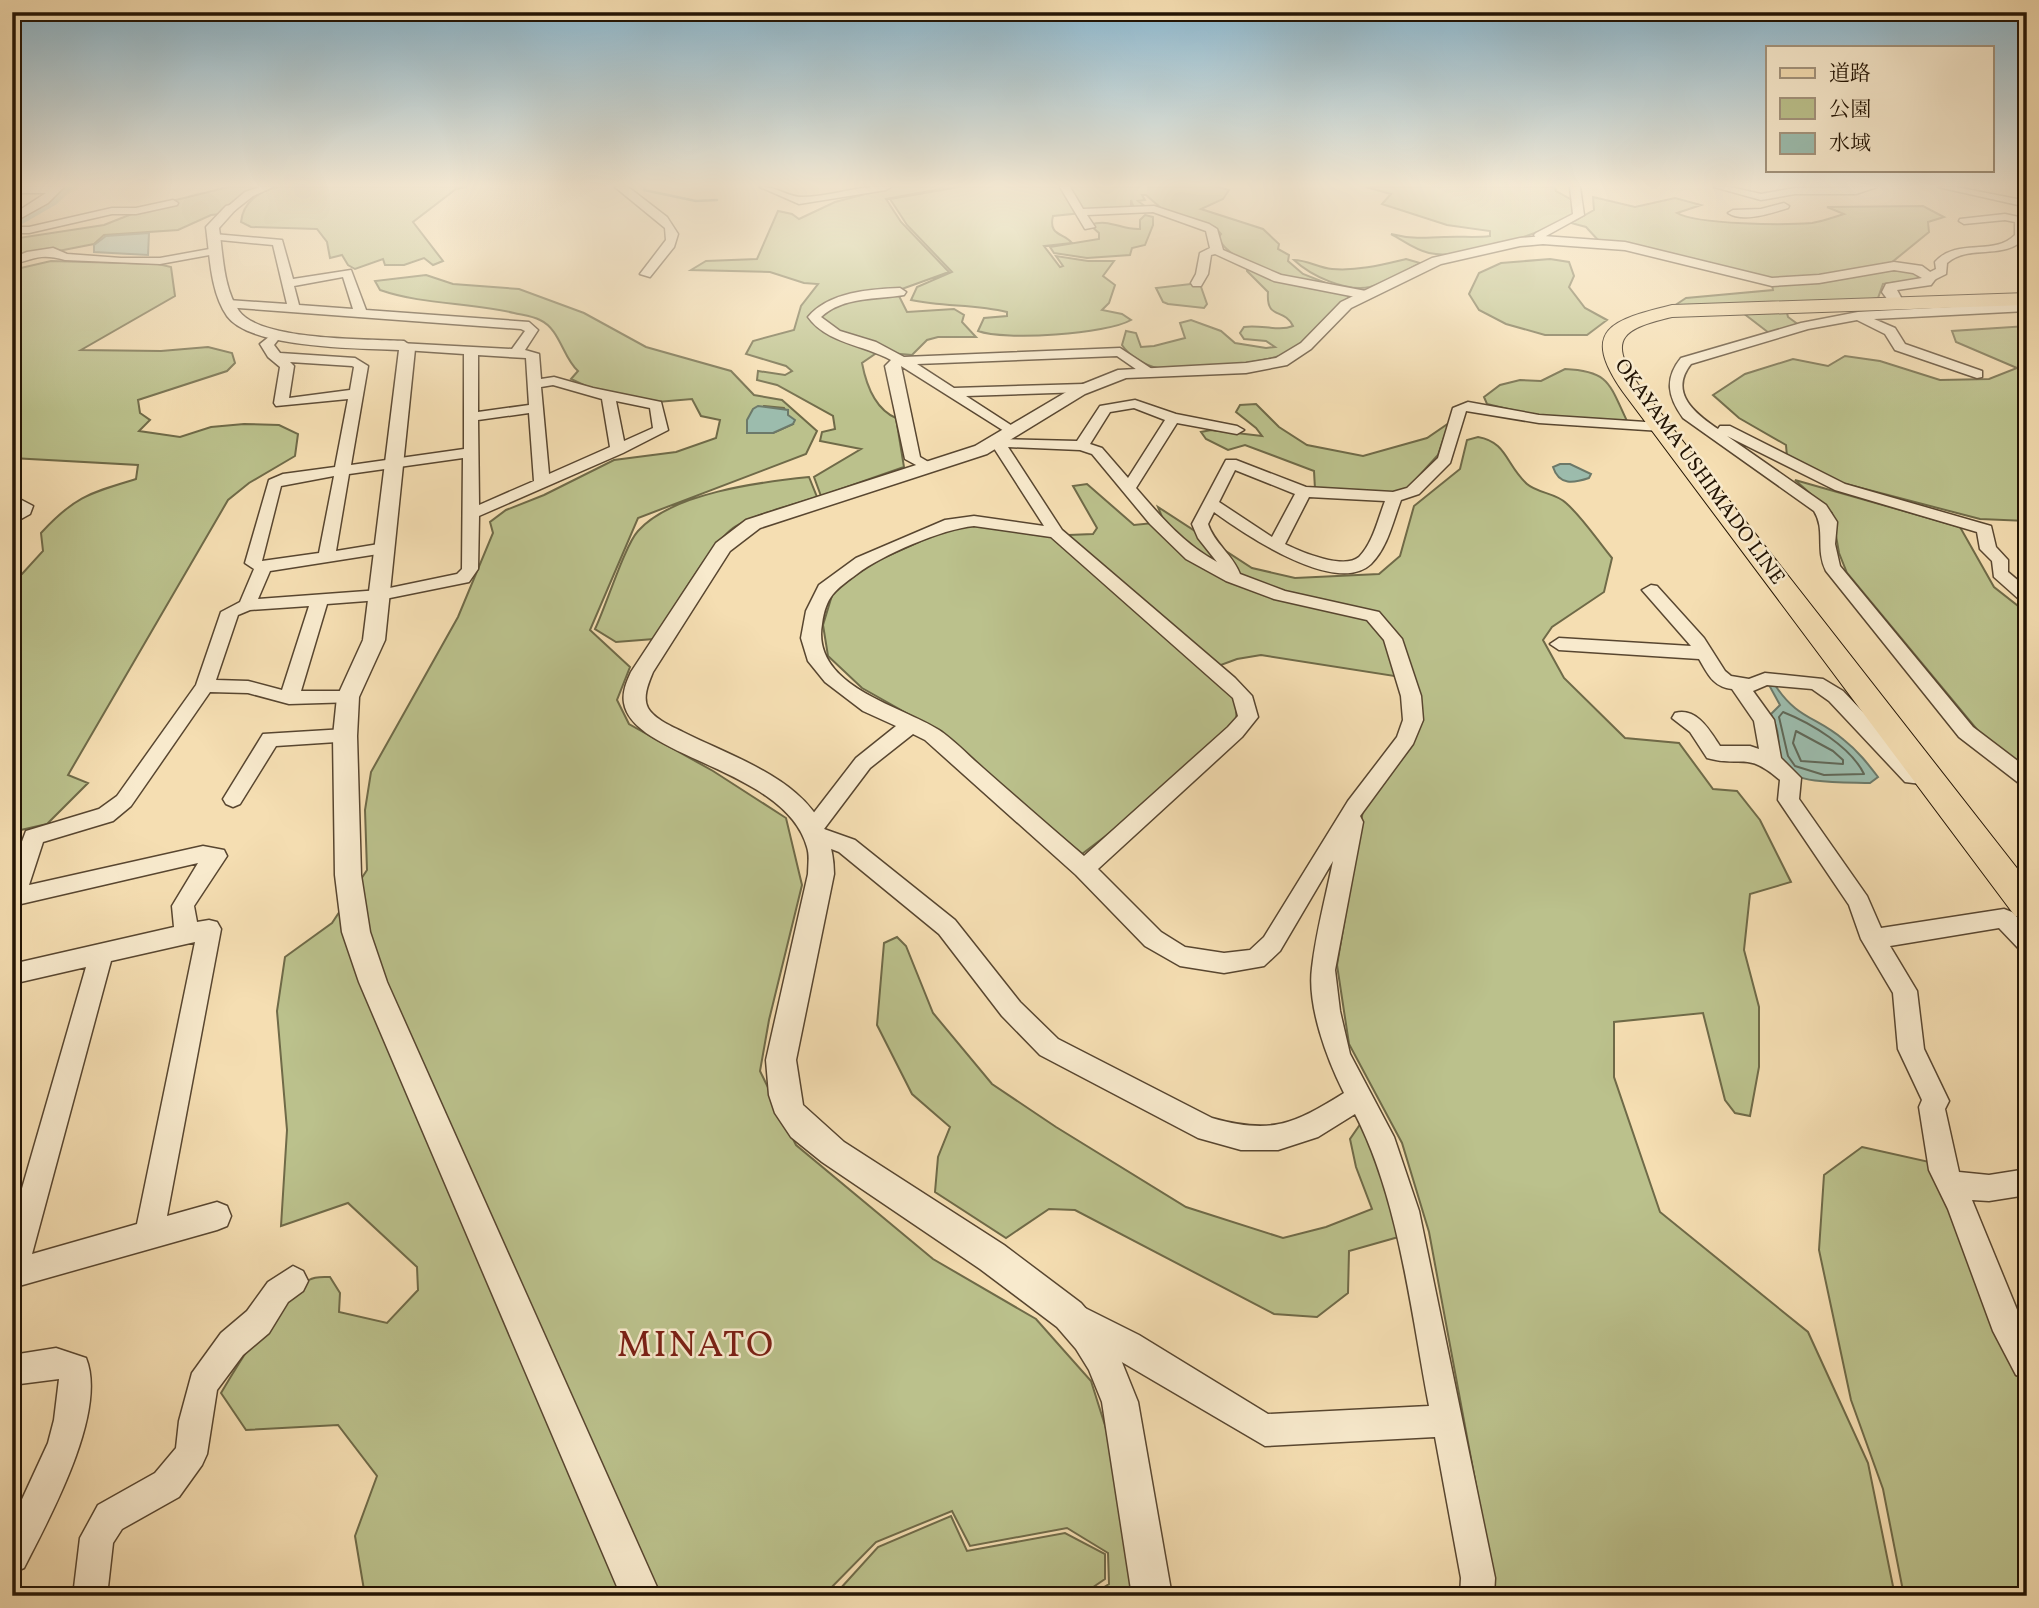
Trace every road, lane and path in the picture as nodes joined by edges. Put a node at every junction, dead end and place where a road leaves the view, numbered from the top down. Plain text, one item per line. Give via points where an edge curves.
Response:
1 (218, 262) edge
2 (283, 262) edge
3 (655, 262) edge
4 (1204, 262) edge
5 (1244, 262) edge
6 (1435, 262) edge
7 (1695, 262) edge
8 (1941, 262) edge
9 (646, 274) dead end
10 (1930, 277) junction
11 (288, 283) junction
12 (1197, 283) dead end
13 (900, 292) dead end
14 (1366, 295) junction
15 (2027, 299) edge
16 (228, 304) junction
17 (2027, 307) edge
18 (294, 309) junction
19 (1874, 309) junction
20 (361, 314) junction
21 (275, 336) junction
22 (404, 346) junction
23 (471, 351) junction
24 (516, 354) junction
25 (278, 357) junction
26 (898, 361) junction
27 (1148, 371) junction
28 (1977, 374) dead end
29 (534, 384) junction
30 (1084, 388) junction
31 (949, 392) junction
32 (355, 394) junction
33 (608, 394) junction
34 (536, 408) junction
35 (1682, 408) junction
36 (471, 417) junction
37 (1172, 418) junction
38 (1661, 426) junction
39 (1237, 430) dead end
40 (1005, 437) junction
41 (1082, 446) junction
42 (618, 450) junction
43 (471, 452) junction
44 (396, 463) junction
45 (929, 467) junction
46 (342, 470) junction
47 (542, 483) junction
48 (1128, 489) junction
49 (1304, 492) junction
50 (1394, 497) junction
51 (12, 500) edge
52 (1209, 502) junction
53 (471, 514) junction
54 (12, 519) edge
55 (1056, 533) junction
56 (1275, 547) junction
57 (385, 548) junction
58 (327, 557) junction
59 (263, 567) junction
60 (1232, 577) junction
61 (1651, 590) dead end
62 (380, 595) junction
63 (2027, 597) edge
64 (319, 601) junction
65 (247, 606) junction
66 (1559, 643) dead end
67 (1705, 653) junction
68 (1738, 683) junction
69 (205, 686) junction
70 (348, 697) junction
71 (289, 698) junction
72 (1682, 718) dead end
73 (911, 725) junction
74 (345, 736) junction
75 (1771, 761) junction
76 (1929, 778) junction
77 (2027, 779) edge
78 (233, 799) dead end
79 (1355, 806) junction
80 (815, 831) junction
81 (1084, 869) junction
82 (13, 899) edge
83 (2027, 906) edge
84 (187, 933) junction
85 (1872, 939) junction
86 (2027, 942) edge
87 (101, 955) junction
88 (12, 974) edge
89 (1359, 1098) junction
90 (2027, 1182) edge
91 (1951, 1185) junction
92 (216, 1216) dead end
93 (149, 1235) junction
94 (12, 1274) edge
95 (293, 1281) dead end
96 (1069, 1315) junction
97 (2027, 1364) edge
98 (12, 1370) edge
99 (1448, 1421) junction
100 (12, 1556) edge
101 (90, 1596) edge
102 (641, 1596) edge
103 (1152, 1596) edge
104 (1477, 1596) edge

1 - 16 street
2 - 11 street
3 - 9 street
4 - 12 street
5 - 14 street via 1279,278
6 - 14 street
7 - 10 street via 1772,282 1894,266 1917,269
8 - 10 street via 1942,271
10 - 19 street via 1926,282 1891,287
11 - 18 street
11 - 20 street via 347,273
13 - 26 street via 866,294 814,317 828,331 878,348
14 - 27 street via 1346,305 1306,346 1281,362 1246,368
15 - 19 main road, OKAYAMA USHIMADO LINE
16 - 18 street
16 - 21 street via 245,326
17 - 19 street
18 - 20 street
19 - 28 street via 1900,346
19 - 35 street via 1686,361 1676,376
19 - 38 main road, OKAYAMA USHIMADO LINE via 1672,311 1632,320 1611,338 1611,351 1616,365
20 - 24 street via 524,325 532,330
21 - 22 street
21 - 25 street via 267,344
22 - 23 street
22 - 44 street via 408,354
23 - 24 street
23 - 36 street
24 - 29 street via 532,354
25 - 32 street via 355,362 361,366
25 - 32 street via 287,366 281,403
26 - 27 street via 1120,352
26 - 31 street
26 - 45 street via 892,366 913,459
27 - 30 street via 1124,373
29 - 33 street via 554,381
29 - 34 street
30 - 31 street
30 - 40 street
31 - 40 street
32 - 46 street
33 - 42 street
33 - 42 street via 656,405 661,430
34 - 36 street
34 - 47 street
35 - 63 street via 1796,469 1985,528 1988,549 2000,560 2000,573
35 - 77 street via 1820,508 1829,522 1826,544 1832,567 1966,732
36 - 43 street
37 - 39 street
37 - 41 street via 1135,404 1111,407 1105,409
37 - 48 street
38 - 50 street via 1539,419 1460,408 1445,460 1413,491
38 - 76 main road, OKAYAMA USHIMADO LINE
40 - 41 street
40 - 45 street
40 - 55 street
41 - 48 street via 1097,452
42 - 47 street
43 - 44 street
43 - 53 street
44 - 46 street
44 - 57 street
45 - 80 street via 766,518 742,531 717,555 636,686 635,708 645,720 778,790 798,806
46 - 58 street
46 - 59 street via 274,483 253,563
47 - 53 street
48 - 60 street via 1192,555
49 - 50 street
49 - 52 street via 1231,463
49 - 56 street
50 - 56 street via 1362,564 1317,564
51 - 54 street via 25,506
52 - 56 street
52 - 60 street via 1200,524 1202,533
53 - 62 street via 470,569 463,578
55 - 73 street via 974,521 951,523 862,562 825,589 810,638 817,661 870,706
55 - 81 street via 1228,682 1242,696 1248,717
57 - 58 street
57 - 62 street
58 - 59 street
59 - 65 street
60 - 79 street via 1280,596 1373,616 1394,639 1413,720 1406,739
61 - 67 street
62 - 64 street
62 - 70 street via 374,640
64 - 65 street
64 - 71 street
65 - 69 street via 230,612
66 - 67 street
67 - 68 street via 1718,676
68 - 75 street via 1764,720
68 - 76 street via 1751,685 1765,679 1816,684 1836,696 1912,777
69 - 71 street via 248,687
69 - 82 street via 124,801 106,815 34,837
70 - 71 street
70 - 74 street
72 - 75 street via 1697,727 1714,754 1750,753
73 - 80 street via 863,763
73 - 81 street via 932,735
74 - 78 street via 271,739
74 - 102 street via 348,875 356,932 373,982
75 - 85 street via 1791,778 1788,800 1859,902
76 - 83 main road, OKAYAMA USHIMADO LINE
79 - 81 street via 1272,944 1256,960 1224,963 1180,956 1153,939
79 - 89 street via 1323,970 1338,1056
80 - 89 street via 847,846 947,927 1011,1009 1049,1047 1207,1129 1253,1138 1299,1133
80 - 96 street via 821,874 781,1060 790,1113 817,1140 992,1257
82 - 84 street via 203,854 216,856 183,906
84 - 87 street
84 - 93 street via 209,929
85 - 86 street via 2004,918
85 - 91 street via 1905,991 1911,1049 1937,1101 1932,1107 1943,1170
87 - 88 street
87 - 94 street
89 - 99 street via 1381,1137 1405,1211
90 - 91 street via 1989,1188
91 - 97 street via 2008,1331
92 - 93 street
93 - 94 street
95 - 101 street via 232,1344 203,1384 191,1454 167,1485 110,1517 97,1538
96 - 99 street via 1265,1430
96 - 103 street via 1102,1358 1120,1402
98 - 100 street via 56,1363 75,1368 75,1398 58,1466
99 - 104 street via 1478,1578

